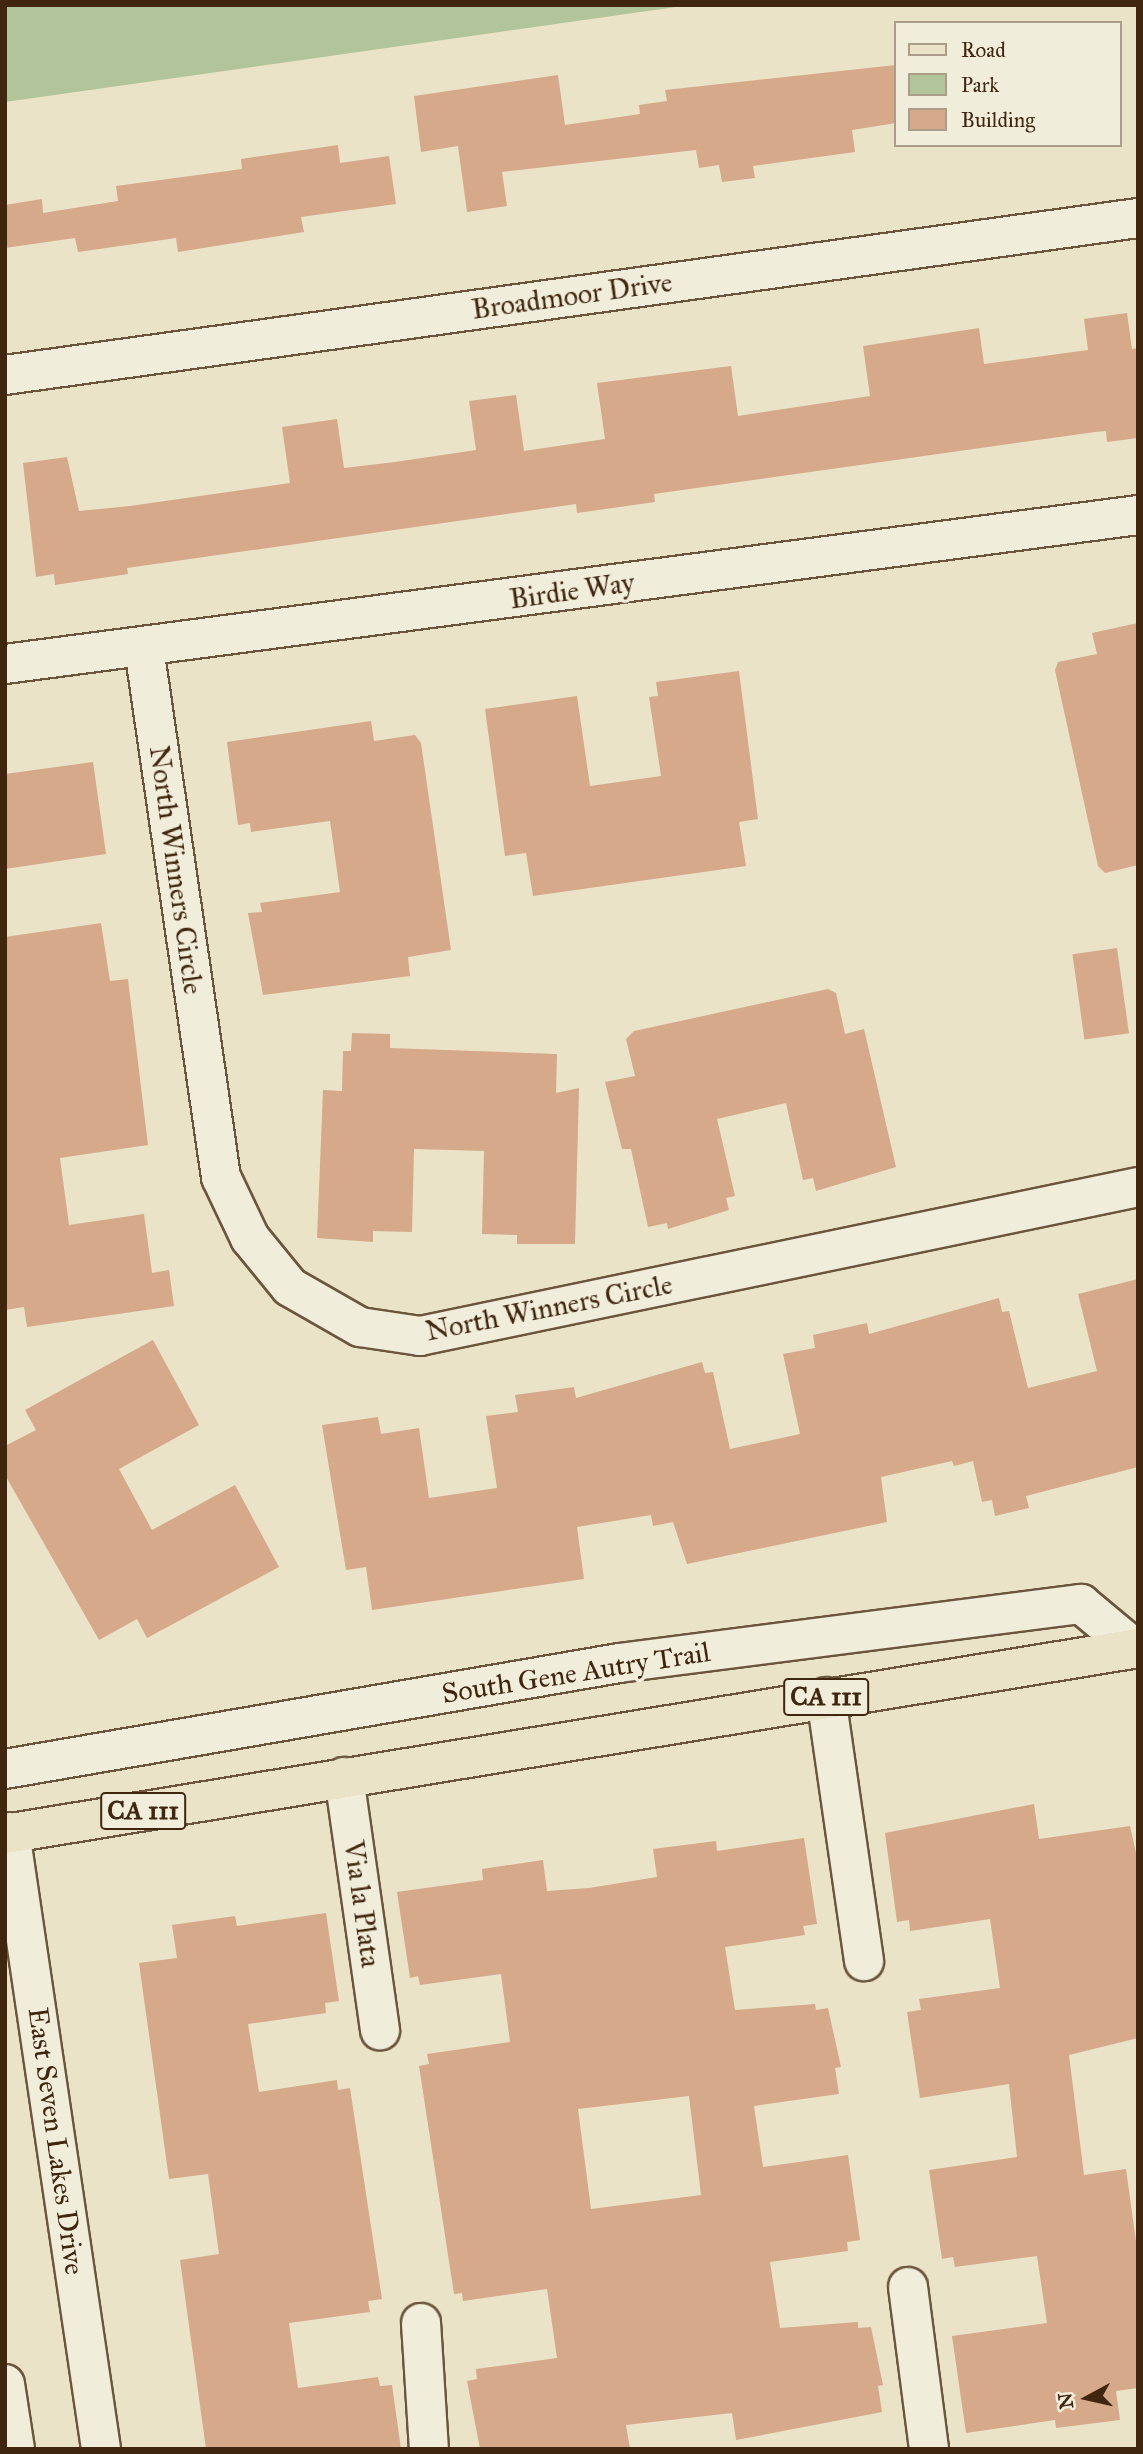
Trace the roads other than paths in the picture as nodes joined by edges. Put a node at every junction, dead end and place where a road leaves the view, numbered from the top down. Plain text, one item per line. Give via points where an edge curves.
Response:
1 (1138, 218) edge
2 (5, 375) edge
3 (1138, 515) edge
4 (144, 648) junction
5 (5, 664) edge
6 (1138, 1187) edge
7 (1136, 1648) edge
8 (826, 1697) junction
9 (5, 1769) edge
10 (344, 1777) junction
11 (8, 1833) edge
12 (864, 1961) dead end
13 (380, 2030) dead end
14 (908, 2287) dead end
15 (422, 2323) dead end
16 (5, 2384) edge
17 (15, 2449) edge
18 (101, 2449) edge
19 (429, 2449) edge
20 (929, 2449) edge

1 - 2 street, Broadmoor Drive
3 - 4 street, Birdie Way
4 - 5 street, Birdie Way
4 - 6 street, North Winners Circle via 221,1177 250,1238 290,1287 360,1327 420,1336
7 - 8 main road, South Gene Autry Trail / CA 111
7 - 9 street, South Gene Autry Trail via 1081,1604 619,1663
8 - 10 main road, South Gene Autry Trail / CA 111
8 - 12 street
10 - 11 main road, South Gene Autry Trail / CA 111
10 - 13 street, Via la Plata
11 - 18 street, East Seven Lakes Drive
14 - 20 street
15 - 19 street
16 - 17 street

